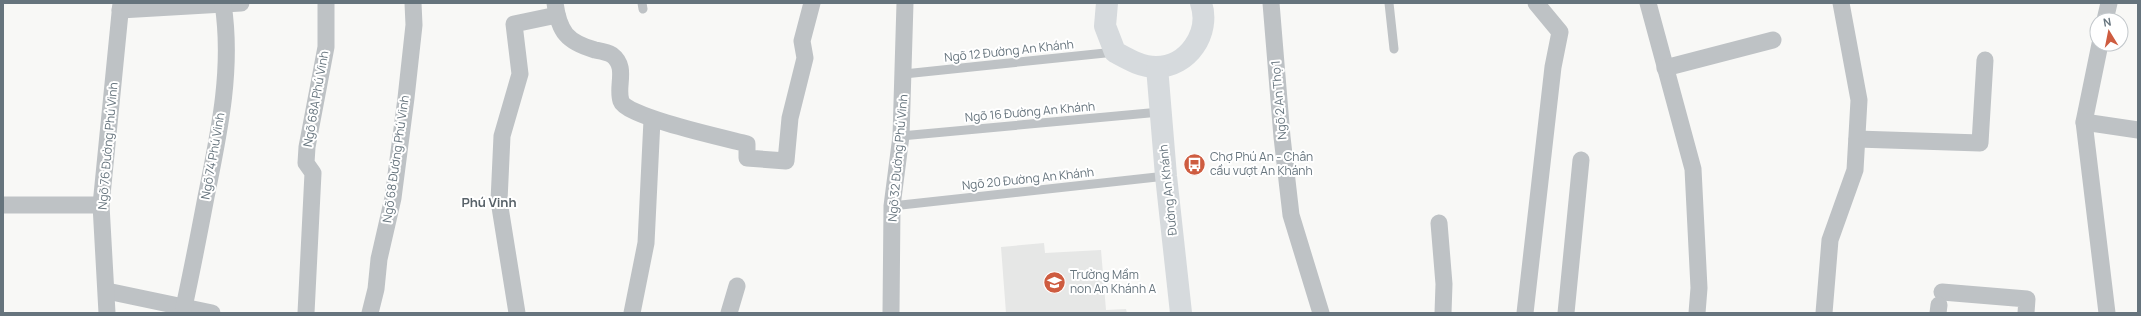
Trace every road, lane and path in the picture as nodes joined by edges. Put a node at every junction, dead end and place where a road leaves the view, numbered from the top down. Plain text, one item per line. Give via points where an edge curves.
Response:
1 (241, 3) edge
2 (326, 3) edge
3 (413, 3) edge
4 (812, 3) edge
5 (908, 3) edge
6 (1107, 3) edge
7 (1201, 3) edge
8 (1271, 3) edge
9 (1389, 3) edge
10 (1536, 3) edge
11 (1648, 3) edge
12 (1841, 3) edge
13 (223, 4) junction
14 (120, 6) edge
15 (556, 9) edge
16 (1773, 40) dead end
17 (1394, 49) dead end
18 (1115, 52) junction
19 (2098, 52) edge
20 (1985, 60) dead end
21 (1157, 67) junction
22 (1665, 68) junction
23 (904, 74) junction
24 (1161, 112) junction
25 (652, 120) junction
26 (2084, 122) junction
27 (2138, 130) edge
28 (901, 136) junction
29 (1857, 139) junction
30 (1581, 160) dead end
31 (1166, 176) junction
32 (3, 205) edge
33 (101, 205) junction
34 (892, 206) junction
35 (1439, 223) dead end
36 (737, 286) dead end
37 (107, 291) junction
38 (1939, 303) edge
39 (184, 307) junction
40 (106, 313) edge
41 (212, 313) edge
42 (306, 313) edge
43 (370, 313) edge
44 (518, 313) edge
45 (632, 313) edge
46 (729, 313) edge
47 (891, 313) edge
48 (1181, 313) edge
49 (1321, 313) edge
50 (1443, 313) edge
51 (1525, 313) edge
52 (1566, 313) edge
53 (1697, 313) edge
54 (1824, 313) edge
55 (2026, 313) edge
56 (2107, 313) edge

1 - 13 street
2 - 42 street, Ngõ 68A Phú Vinh via 326,47 307,147 306,163 313,173
3 - 43 street, Ngõ 68 Đường Phú Vinh via 414,25 393,198
4 - 25 street via 802,41 805,58 790,118 786,161 747,158 747,144
5 - 23 street, Ngõ 32 Đường Phú Vinh
6 - 18 street via 1105,26
7 - 21 street via 1204,22 1194,48 1183,58
8 - 49 street, Ngõ 2 An Thọ 1 via 1291,215
9 - 17 lane
10 - 51 street via 1560,32 1553,67
11 - 22 street
12 - 29 street via 1859,100
13 - 14 street
13 - 39 street, Ngõ 74 Phú Vinh via 227,28 227,69 220,126
14 - 33 street, Ngõ 76 Đường Phú Vinh
15 - 25 street via 561,28 571,41 610,54 617,59 621,72 621,101 625,106
15 - 44 street via 514,24 520,74 502,136 499,201
16 - 22 street
18 - 21 street via 1141,65
18 - 23 lane, Ngõ 12 Đường An Khánh
19 - 26 street
20 - 29 street via 1980,143
21 - 24 street, Đường An Khánh
22 - 53 street via 1693,169 1699,288
23 - 28 street, Ngõ 32 Đường Phú Vinh
24 - 28 lane, Ngõ 16 Đường An Khánh
24 - 31 street, Đường An Khánh
25 - 45 street via 646,243
26 - 27 street
26 - 56 street
28 - 34 street, Ngõ 32 Đường Phú Vinh
29 - 54 street via 1855,170 1830,240
30 - 52 street
31 - 34 lane, Ngõ 20 Đường An Khánh
31 - 48 street, Đường An Khánh
32 - 33 street
33 - 37 street, Ngõ 76 Đường Phú Vinh
34 - 47 street, Ngõ 32 Đường Phú Vinh
35 - 50 street via 1444,284
36 - 46 street
37 - 39 street
37 - 40 street, Ngõ 76 Đường Phú Vinh
38 - 55 street via 2027,299
39 - 41 street

